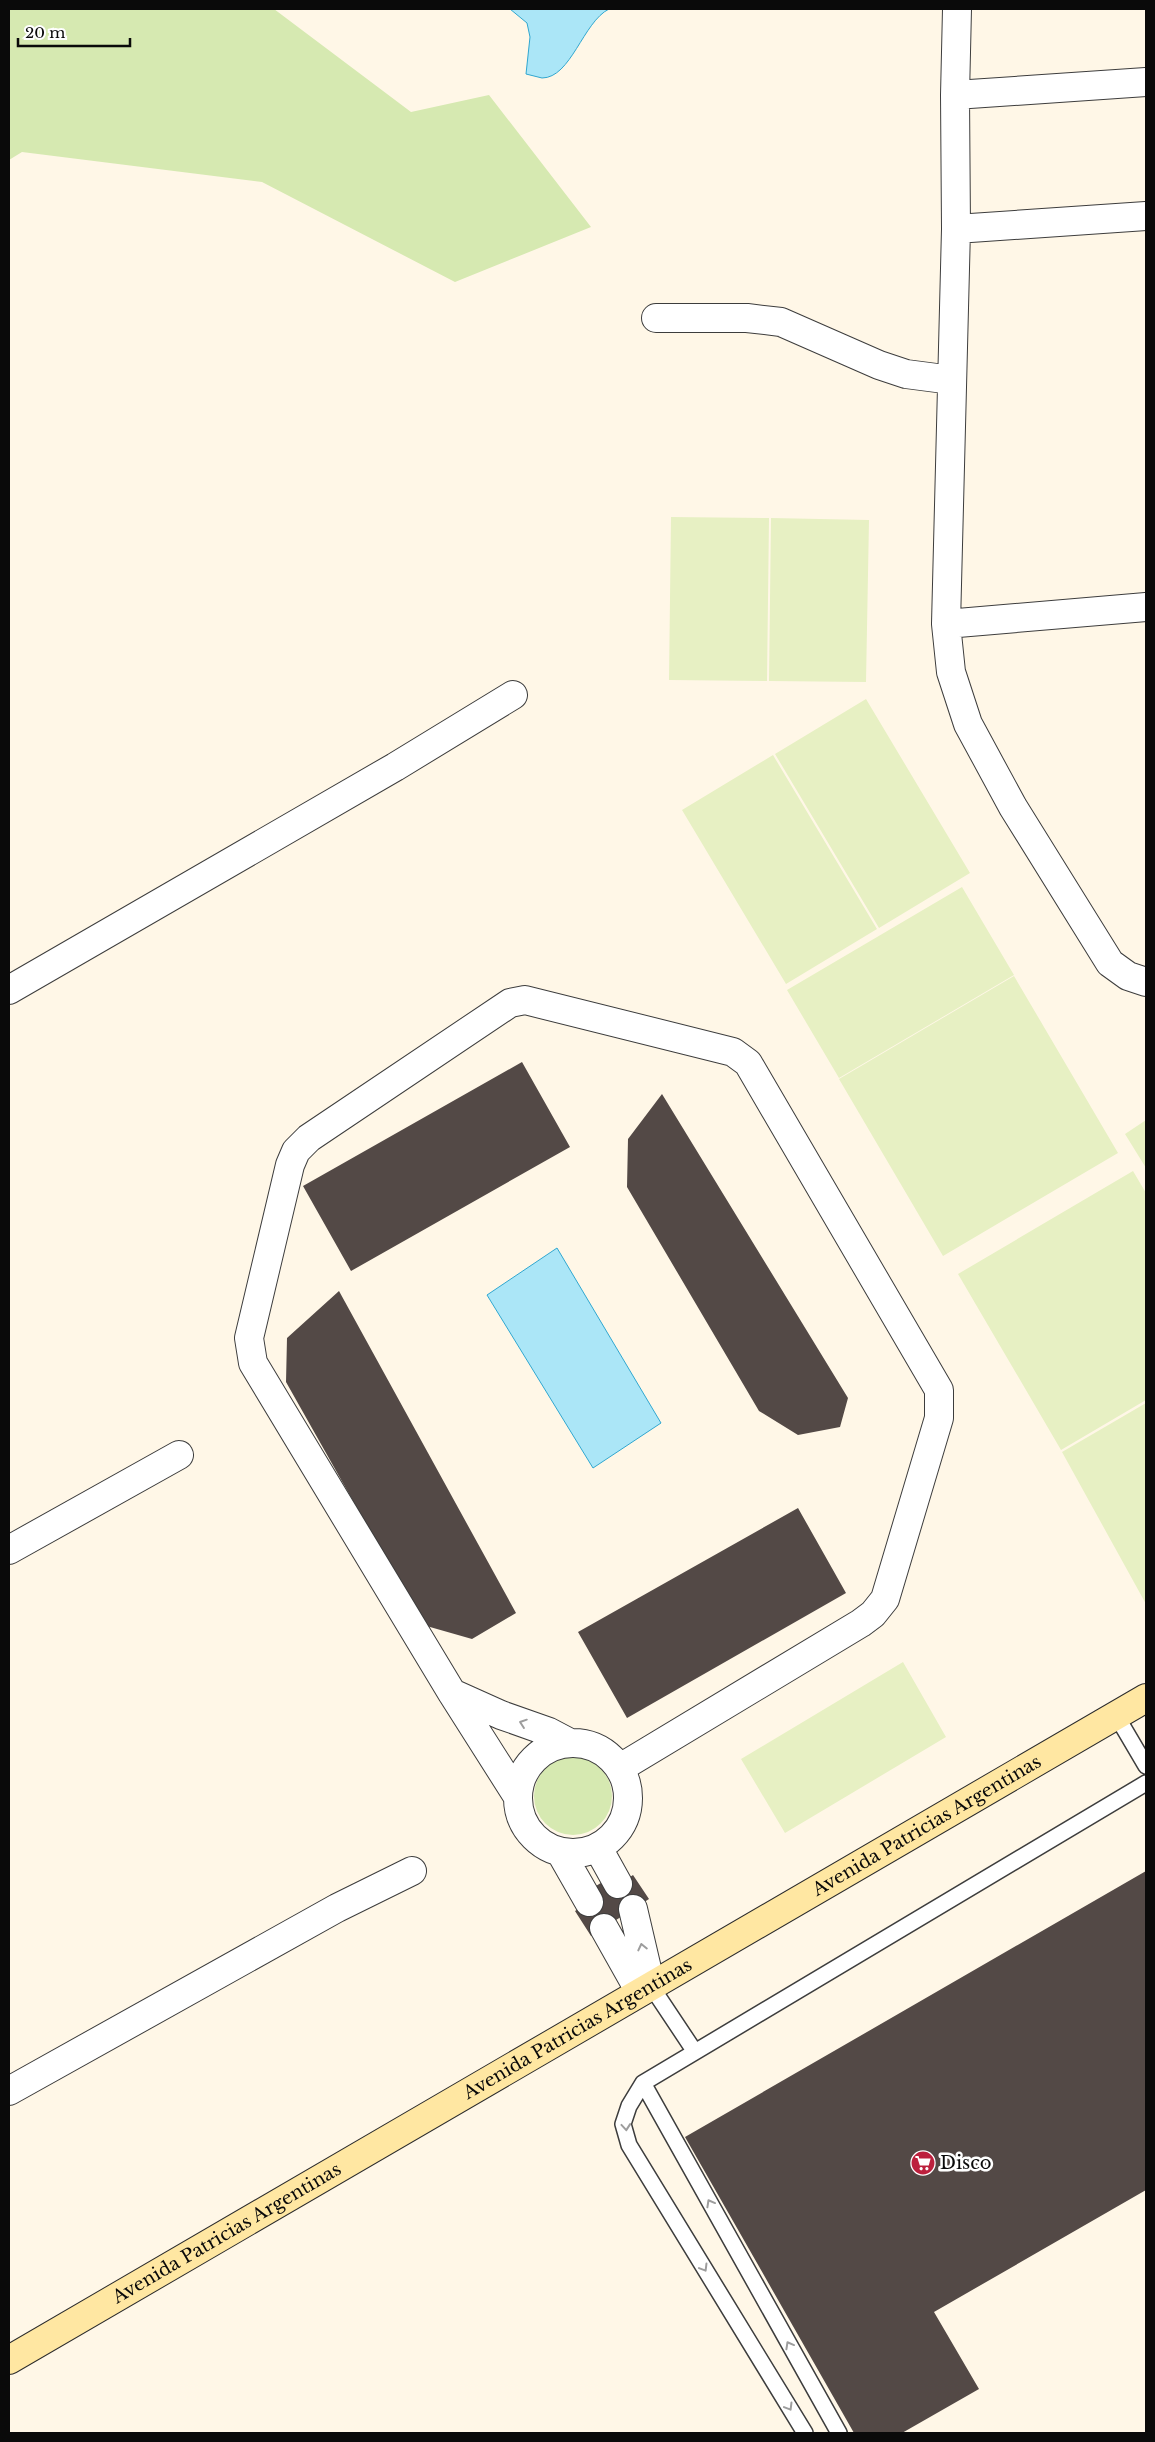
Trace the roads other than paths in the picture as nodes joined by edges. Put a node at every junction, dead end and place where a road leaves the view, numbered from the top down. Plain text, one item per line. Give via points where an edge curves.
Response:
1 (957, 9) edge
2 (1146, 82) edge
3 (955, 95) junction
4 (1146, 216) edge
5 (956, 229) junction
6 (656, 318) dead end
7 (952, 380) junction
8 (1146, 607) edge
9 (946, 624) junction
10 (513, 695) dead end
11 (1146, 982) edge
12 (9, 990) edge
13 (179, 1455) dead end
14 (9, 1550) edge
15 (452, 1693) junction
16 (1146, 1698) edge
17 (1116, 1715) junction
18 (568, 1742) junction
19 (1146, 1766) edge
20 (620, 1768) junction
21 (1146, 1783) edge
22 (518, 1798) junction
23 (598, 1848) junction
24 (561, 1853) junction
25 (412, 1871) dead end
26 (618, 1884) dead end
27 (589, 1902) dead end
28 (634, 1909) dead end
29 (604, 1928) dead end
30 (645, 1989) junction
31 (695, 2052) junction
32 (643, 2083) junction
33 (9, 2091) edge
34 (9, 2360) edge
35 (805, 2433) edge
36 (838, 2433) edge

1 - 3 street
2 - 3 street
3 - 5 street
4 - 5 street
5 - 7 street
6 - 7 street via 747,318 780,322 879,365 906,374
7 - 9 street
8 - 9 street
9 - 11 street via 951,672 968,724 1013,807 1110,963 1128,976
10 - 12 street
13 - 14 street
18 -> 15 street
15 - 20 street via 253,1363 249,1338 296,1151 309,1138 510,1003 525,1000 733,1052 748,1063 940,1390 939,1418 885,1599 873,1614
15 - 22 street
16 - 17 street, Avenida Patricias Argentinas
17 - 19 lane
17 - 30 street, Avenida Patricias Argentinas
18 - 20 street via 602,1750
18 - 22 street via 552,1747 533,1761 520,1782
20 - 23 street via 628,1785 624,1822 613,1837
21 - 31 lane
22 - 24 street via 521,1816 530,1833 544,1846
23 - 24 street via 580,1854
23 - 26 street
24 - 27 street
25 - 33 street via 337,1908
30 -> 28 street
29 - 30 street
30 - 31 lane
30 - 34 street, Avenida Patricias Argentinas
31 - 32 lane
32 -> 35 lane via 629,2106 624,2124 629,2145
36 -> 32 lane

